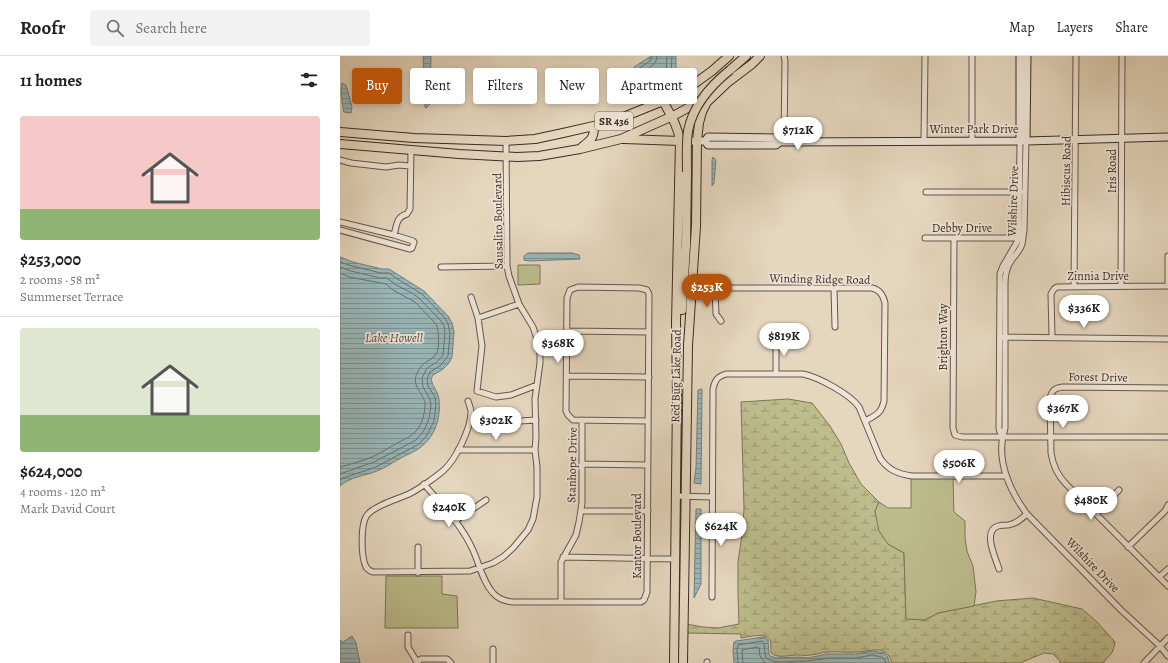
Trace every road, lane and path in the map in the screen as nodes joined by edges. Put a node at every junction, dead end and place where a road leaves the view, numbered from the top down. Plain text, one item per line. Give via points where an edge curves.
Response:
1 (729, 56) edge
2 (746, 56) edge
3 (760, 56) edge
4 (784, 56) edge
5 (925, 56) edge
6 (972, 56) edge
7 (1020, 56) edge
8 (1027, 56) edge
9 (1076, 56) edge
10 (1122, 56) edge
11 (697, 82) edge
12 (727, 84) junction
13 (1024, 84) junction
14 (656, 104) edge
15 (667, 104) edge
16 (673, 116) junction
17 (594, 127) junction
18 (340, 132) edge
19 (1168, 137) edge
20 (621, 139) junction
21 (1122, 139) junction
22 (1076, 140) junction
23 (506, 141) junction
24 (680, 141) junction
25 (701, 141) junction
26 (924, 141) junction
27 (972, 141) junction
28 (1023, 141) junction
29 (782, 142) junction
30 (340, 144) edge
31 (580, 149) junction
32 (411, 151) junction
33 (507, 156) junction
34 (340, 160) edge
35 (410, 166) junction
36 (926, 192) dead end
37 (1022, 192) junction
38 (340, 222) edge
39 (340, 230) edge
40 (394, 235) junction
41 (925, 238) dead end
42 (954, 238) junction
43 (1020, 238) junction
44 (1168, 256) edge
45 (507, 266) junction
46 (441, 267) dead end
47 (1074, 286) junction
48 (1122, 286) junction
49 (1168, 286) edge
50 (692, 288) junction
51 (834, 288) junction
52 (715, 289) junction
53 (570, 290) joint
54 (471, 297) dead end
55 (519, 304) junction
56 (478, 318) junction
57 (721, 321) dead end
58 (834, 327) dead end
59 (566, 331) junction
60 (649, 332) junction
61 (1002, 337) junction
62 (1052, 337) junction
63 (1168, 339) edge
64 (776, 340) dead end
65 (776, 374) junction
66 (566, 376) junction
67 (649, 376) junction
68 (537, 385) junction
69 (1168, 388) edge
70 (677, 397) junction
71 (468, 401) dead end
72 (536, 420) junction
73 (582, 420) junction
74 (520, 421) dead end
75 (648, 421) junction
76 (865, 421) junction
77 (1002, 437) junction
78 (1168, 437) edge
79 (1050, 438) junction
80 (458, 450) junction
81 (535, 450) junction
82 (582, 464) junction
83 (648, 465) junction
84 (1006, 476) junction
85 (424, 484) junction
86 (1119, 490) dead end
87 (676, 496) junction
88 (686, 497) junction
89 (712, 497) junction
90 (486, 500) dead end
91 (1168, 505) edge
92 (581, 511) junction
93 (648, 511) junction
94 (1027, 514) junction
95 (1096, 514) junction
96 (455, 521) junction
97 (1128, 546) junction
98 (418, 547) dead end
99 (563, 557) junction
100 (647, 558) junction
101 (676, 559) junction
102 (480, 568) junction
103 (1168, 568) edge
104 (1000, 569) dead end
105 (418, 572) junction
106 (1159, 577) junction
107 (1168, 586) edge
108 (712, 597) dead end
109 (561, 601) junction
110 (684, 613) junction
111 (408, 635) dead end
112 (1168, 638) edge
113 (1160, 646) junction
114 (493, 648) dead end
115 (1168, 656) edge
116 (417, 662) edge
117 (451, 663) edge
118 (493, 663) edge
119 (674, 663) edge
120 (684, 663) edge
121 (1144, 663) edge

1 - 11 main road, SR 436
2 - 70 main road, bridge via 708,90 695,110 688,131 686,251
3 - 12 main road, SR 436
4 - 29 street
5 - 26 street
6 - 27 street
7 - 13 street, Wilshire Drive
8 - 13 street, Wilshire Drive
9 - 22 street, Hibiscus Road
10 - 21 street, Iris Road
12 - 16 main road, SR 436
12 - 25 main road via 707,102 702,112 698,123
13 - 28 street, Wilshire Drive
14 - 17 main road, SR 436
15 - 16 main road, Red Bug Lake Road
16 - 20 main road, SR 436
16 - 24 main road, Red Bug Lake Road
16 - 25 main road, Red Bug Lake Road via 684,130
17 - 23 main road, SR 436 via 535,139
17 - 31 main road via 591,140
18 - 23 main road, SR 436
19 - 21 street, Winter Park Drive
20 - 24 main road, Winter Park Drive
20 - 31 main road, SR 436
21 - 22 street, Winter Park Drive
21 - 48 street, Iris Road
22 - 28 street, Winter Park Drive
22 - 47 street, Hibiscus Road
23 - 33 street, Sausalito Boulevard
24 - 25 street, Winter Park Drive
24 - 70 main road, Red Bug Lake Road
25 - 29 street, Winter Park Drive via 708,137 742,137 776,138
25 - 50 main road, Red Bug Lake Road
26 - 27 street, Winter Park Drive
26 - 29 street, Winter Park Drive
27 - 28 street, Winter Park Drive
28 - 37 street, Wilshire Drive
30 - 32 main road, SR 436
31 - 33 main road, SR 436 via 539,156
32 - 33 main road, SR 436
32 - 35 street
33 - 45 street, Sausalito Boulevard
34 - 35 street via 386,167
35 - 40 street via 410,209 398,220
36 - 37 street
37 - 43 street, Wilshire Drive via 1024,231
38 - 40 street
39 - 40 street via 412,248 413,241
41 - 42 street, Debby Drive
42 - 43 street, Debby Drive
42 - 77 street, Brighton Way via 952,428 955,435 962,437
43 - 61 street, Wilshire Drive via 1022,243 1018,253 1005,275
44 - 49 street
45 - 46 street
45 - 55 street, Sausalito Boulevard via 508,276
47 - 48 street, Zinnia Drive
47 - 62 street, Zinnia Drive via 1057,287 1051,294
48 - 49 street, Zinnia Drive
50 - 52 street, Winding Ridge Road
50 - 88 main road, Red Bug Lake Road via 688,346
51 - 52 street, Winding Ridge Road
51 - 58 street
51 - 76 street, Winding Ridge Road via 872,288 884,297 884,401 880,412
52 - 57 street via 716,314
53 - 59 street, Stanhope Drive via 567,298
53 - 60 street, Kantor Boulevard via 578,287 646,290 650,300
54 - 56 street
55 - 56 street
55 - 68 street, Sausalito Boulevard via 538,340 540,363
56 - 68 street via 482,346 477,391 496,397 511,395
59 - 60 street
59 - 66 street, Stanhope Drive
60 - 67 street, Kantor Boulevard
61 - 62 street
61 - 77 street, Wilshire Drive via 999,429
62 - 63 street
64 - 65 street
65 - 76 street via 811,376 849,396 859,407
65 - 89 street via 726,374 714,382
66 - 67 street
66 - 73 street, Stanhope Drive via 566,411 573,420
67 - 75 street, Kantor Boulevard
68 - 72 street, Sausalito Boulevard
69 - 79 street, Forest Drive via 1058,388 1051,392 1050,398
70 - 87 main road, Red Bug Lake Road
71 - 80 street via 470,418
72 - 74 street
72 - 81 street, Sausalito Boulevard
73 - 75 street
73 - 82 street, Stanhope Drive
75 - 83 street, Kantor Boulevard
76 - 84 street via 885,466 903,475
77 - 79 street
77 - 84 street, Wilshire Drive
78 - 79 street
79 - 95 street via 1053,462 1060,478
80 - 81 street
80 - 85 street via 444,470
81 - 102 street, Sausalito Boulevard via 537,497 531,524 503,557
82 - 83 street
82 - 92 street, Stanhope Drive
83 - 93 street, Kantor Boulevard
84 - 94 street, Wilshire Drive via 1015,497
85 - 96 street, Kantor Boulevard
85 - 105 street, Sausalito Boulevard via 368,514 363,525 363,551 368,570
86 - 95 street
87 - 88 street
87 - 101 main road, Red Bug Lake Road
88 - 89 street
88 - 110 main road, Red Bug Lake Road
89 - 108 street
90 - 96 street
91 - 97 street via 1165,511
92 - 93 street
92 - 99 street, Stanhope Drive via 576,535
93 - 100 street, Kantor Boulevard
94 - 104 street via 1012,524 996,526 990,534
94 - 113 street, Wilshire Drive
95 - 97 street
96 - 102 street, Kantor Boulevard via 473,548
97 - 106 street
98 - 105 street
99 - 100 street
99 - 109 street, Stanhope Drive
100 - 101 street
100 - 109 street, Kantor Boulevard via 647,592 641,602
101 - 110 main road via 681,568 681,608
101 - 119 main road, Red Bug Lake Road
102 - 105 street, Sausalito Boulevard via 459,572
102 - 109 street, Kantor Boulevard via 492,592 501,599 512,602
103 - 106 street
106 - 107 street
110 - 120 main road, Red Bug Lake Road
111 - 116 street via 408,647
112 - 113 street
113 - 115 street, Wilshire Drive
113 - 121 street
114 - 118 street
116 - 117 street via 421,659 447,659

